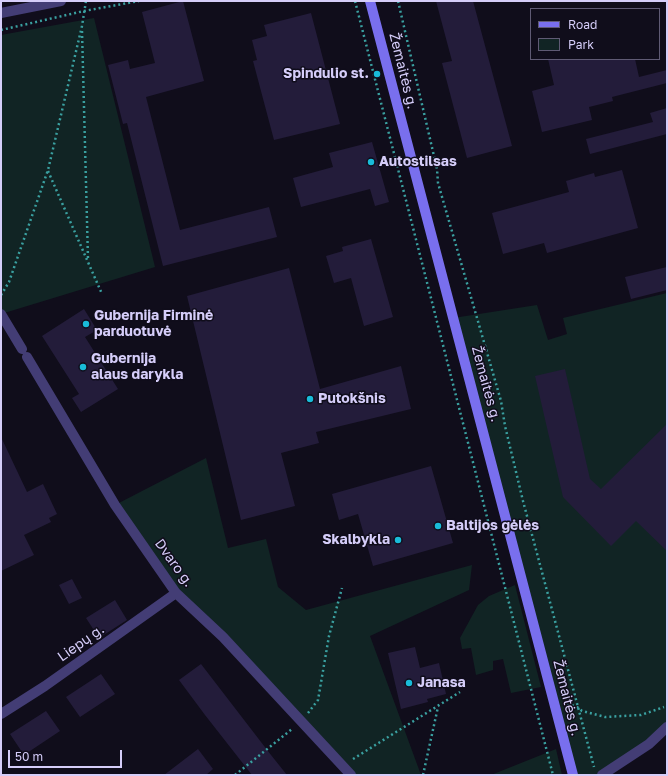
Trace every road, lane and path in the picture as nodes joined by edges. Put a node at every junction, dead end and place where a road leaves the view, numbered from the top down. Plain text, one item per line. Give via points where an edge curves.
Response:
1 (61, 1) edge
2 (86, 1) edge
3 (139, 1) edge
4 (355, 1) edge
5 (370, 1) edge
6 (398, 1) edge
7 (84, 11) junction
8 (1, 13) edge
9 (82, 26) junction
10 (1, 30) edge
11 (48, 170) junction
12 (88, 259) junction
13 (102, 294) dead end
14 (1, 295) edge
15 (1, 314) edge
16 (342, 588) dead end
17 (176, 593) junction
18 (460, 692) dead end
19 (555, 704) junction
20 (438, 706) junction
21 (576, 706) junction
22 (664, 707) dead end
23 (1, 714) edge
24 (302, 722) junction
25 (667, 727) edge
26 (342, 766) junction
27 (598, 772) edge
28 (235, 775) edge
29 (351, 775) edge
30 (423, 775) edge
31 (553, 775) edge
32 (573, 775) edge

1 - 8 street
2 - 7 path
3 - 7 path
4 - 31 path
5 - 19 main road, Žemaitės g.
6 - 21 path via 437,169 438,183 501,401 523,501
7 - 9 path
7 - 10 path
9 - 11 path
9 - 12 path
11 - 12 path
11 - 14 path via 9,282
12 - 13 path
15 - 17 street, Dvaro g. via 115,505
16 - 24 path via 329,636 318,700
17 - 23 street, Liepų g.
17 - 24 street, Dvaro g. via 223,637
18 - 20 path
19 - 21 path
19 - 32 main road, Žemaitės g.
20 - 26 path
20 - 30 path
21 - 22 path via 582,712 604,718 641,715
21 - 27 path
24 - 26 street, Dvaro g.
24 - 28 path
25 - 27 street via 649,744
26 - 29 street, Dvaro g.

